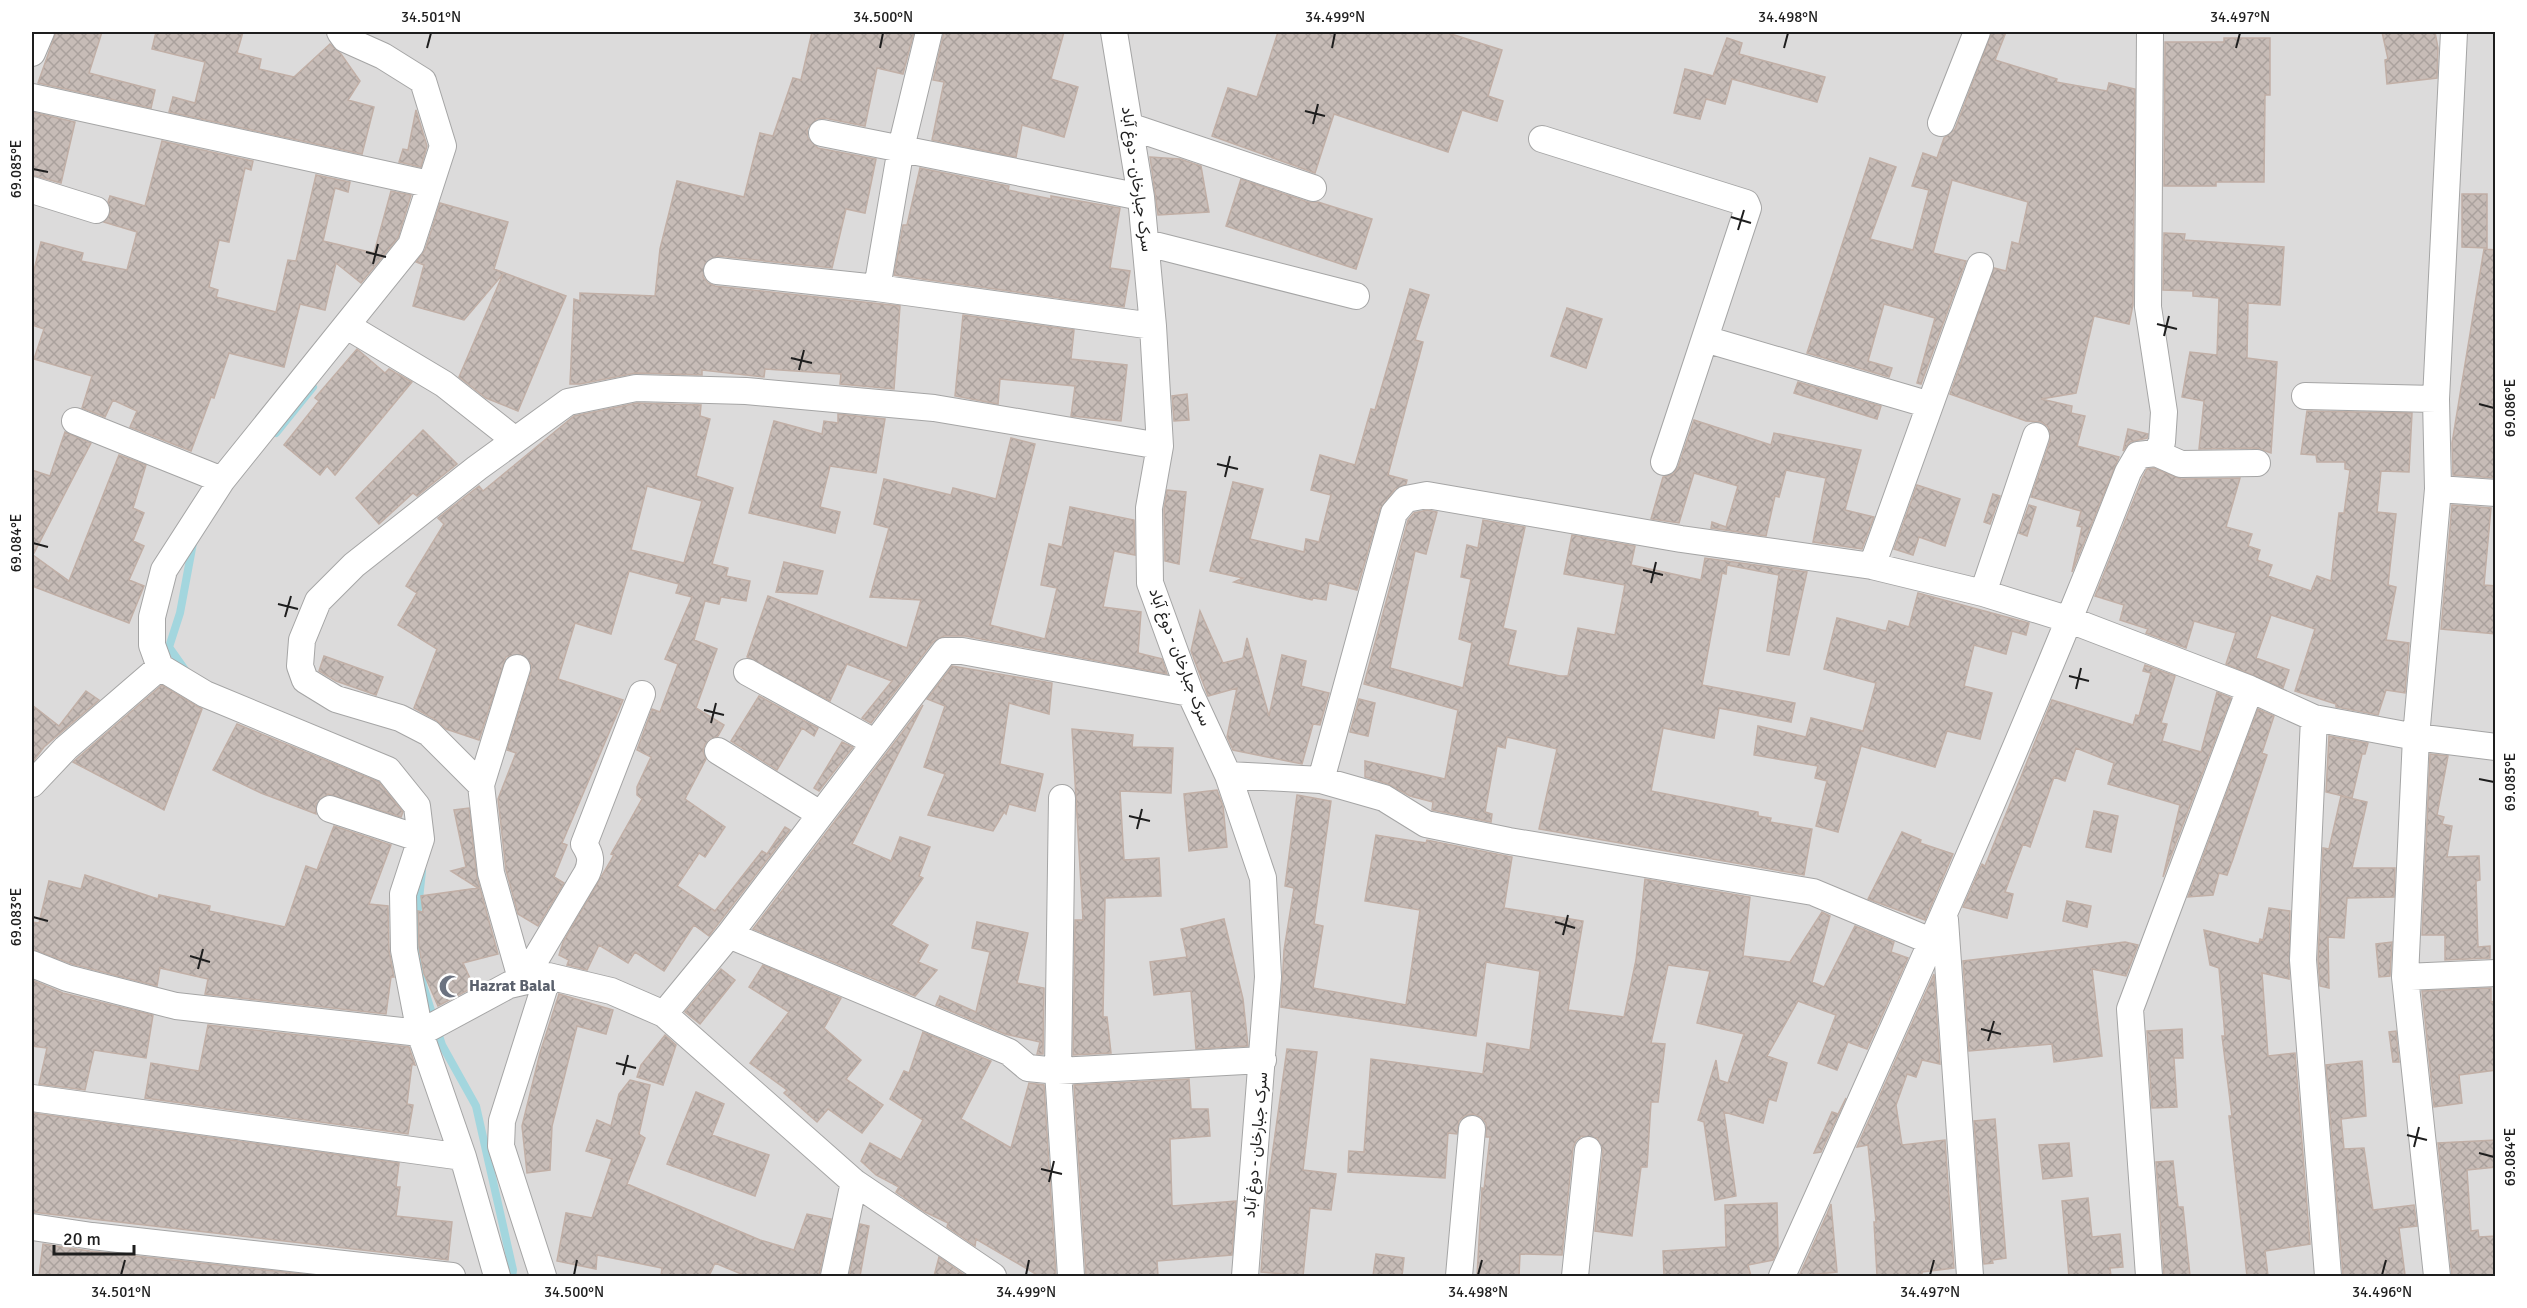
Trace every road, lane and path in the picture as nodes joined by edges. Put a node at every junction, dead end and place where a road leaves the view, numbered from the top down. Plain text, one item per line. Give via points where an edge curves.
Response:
1 (41, 32) edge
2 (340, 32) edge
3 (928, 32) edge
4 (1114, 32) edge
5 (1977, 32) edge
6 (2150, 32) edge
7 (2454, 32) edge
8 (32, 53) edge
9 (32, 97) edge
10 (1941, 123) dead end
11 (1132, 126) junction
12 (822, 133) dead end
13 (1542, 139) dead end
14 (902, 148) junction
15 (429, 184) junction
16 (1313, 188) dead end
17 (32, 190) edge
18 (1141, 197) junction
19 (96, 210) dead end
20 (1147, 243) junction
21 (1980, 266) dead end
22 (717, 271) dead end
23 (877, 288) junction
24 (1356, 296) dead end
25 (347, 326) junction
26 (1153, 326) junction
27 (1705, 339) junction
28 (2305, 396) dead end
29 (2436, 399) junction
30 (1930, 405) junction
31 (75, 421) dead end
32 (2036, 436) dead end
33 (515, 440) junction
34 (1160, 446) junction
35 (2156, 453) junction
36 (1664, 462) dead end
37 (2257, 463) dead end
38 (222, 480) junction
39 (2438, 489) junction
40 (2496, 493) edge
41 (1872, 566) junction
42 (1983, 593) junction
43 (2070, 620) junction
44 (160, 667) junction
45 (517, 668) dead end
46 (747, 672) dead end
47 (2250, 689) junction
48 (1190, 693) junction
49 (642, 694) dead end
50 (2314, 717) junction
51 (2416, 737) junction
52 (874, 742) junction
53 (2496, 747) edge
54 (718, 751) dead end
55 (1228, 775) junction
56 (1321, 780) junction
57 (32, 784) edge
58 (482, 785) junction
59 (1062, 798) dead end
60 (330, 810) dead end
61 (820, 814) junction
62 (421, 839) junction
63 (1945, 916) junction
64 (729, 935) junction
65 (1933, 942) junction
66 (32, 964) edge
67 (2496, 973) edge
68 (548, 976) junction
69 (2405, 977) junction
70 (522, 982) junction
71 (664, 1014) junction
72 (420, 1033) junction
73 (1263, 1060) junction
74 (1058, 1071) junction
75 (32, 1098) edge
76 (1472, 1129) dead end
77 (1588, 1150) dead end
78 (463, 1157) junction
79 (854, 1182) junction
80 (32, 1227) edge
81 (452, 1276) edge
82 (497, 1276) edge
83 (543, 1276) edge
84 (834, 1276) edge
85 (993, 1276) edge
86 (1071, 1276) edge
87 (1245, 1276) edge
88 (1459, 1276) edge
89 (1575, 1276) edge
90 (1782, 1276) edge
91 (1970, 1276) edge
92 (2149, 1276) edge
93 (2328, 1276) edge
94 (2437, 1276) edge

1 - 8 street
2 - 15 street via 345,39 383,56 423,81 443,146
3 - 14 street
4 - 11 street, سرک جبارخان - دوغ آباد
5 - 10 street
6 - 35 street via 2148,307 2164,412 2162,442
7 - 29 street
9 - 15 street
11 - 16 street
11 - 18 street, سرک جبارخان - دوغ آباد
12 - 14 street
13 - 27 street via 1746,203 1747,215
14 - 18 street
14 - 23 street
15 - 25 street via 411,246
17 - 19 street
18 - 20 street, سرک جبارخان - دوغ آباد
20 - 24 street
20 - 26 street, سرک جبارخان - دوغ آباد
21 - 30 street
22 - 23 street
23 - 26 street
25 - 33 street via 444,384
25 - 38 street
26 - 34 street, سرک جبارخان - دوغ آباد
27 - 30 street
27 - 36 street
28 - 29 street
29 - 39 street
30 - 41 street
31 - 38 street
32 - 42 street
33 - 34 street via 568,402 636,388 746,391 934,408
33 - 58 street via 354,564 318,601 302,640 300,666 305,680 336,699 400,718 429,733
34 - 48 street, سرک جبارخان - دوغ آباد via 1149,508 1150,583
35 - 37 street via 2181,464
35 - 43 street via 2138,455 2128,472
38 - 44 street via 164,570 152,617 152,645
39 - 40 street
39 - 51 street
41 - 42 street
41 - 56 street via 1682,539 1427,495 1406,499 1394,513
42 - 43 street
43 - 47 street
43 - 63 street
44 - 57 street via 66,748
44 - 62 street via 205,694 388,770 417,807
45 - 58 street
46 - 52 street
47 - 50 street
47 - 92 street via 2130,1009
48 - 52 street via 1004,658 945,651
48 - 55 street, سرک جبارخان - دوغ آباد
49 - 70 street via 584,844 591,862 587,873
50 - 51 street
50 - 93 street via 2303,960
51 - 53 street
51 - 69 street
52 - 61 street
54 - 61 street
55 - 56 street
55 - 73 street, سرک جبارخان - دوغ آباد via 1263,878 1268,977
56 - 65 street via 1384,798 1426,824 1813,892
58 - 70 street via 491,873
59 - 74 street
60 - 62 street
61 - 64 street
62 - 72 street via 403,894 404,950
63 - 65 street
63 - 91 street
64 - 71 street
64 - 74 street via 1009,1053 1028,1068
65 - 90 street
66 - 72 street via 67,978 176,1006
67 - 69 street
68 - 70 street
68 - 71 street via 611,991
68 - 83 street via 502,1121 501,1146
69 - 94 street
70 - 72 street via 509,985
71 - 79 street
72 - 78 street
73 - 74 street
73 - 87 street, سرک جبارخان - دوغ آباد
74 - 86 street
75 - 78 street
76 - 88 street
77 - 89 street
78 - 82 street
79 - 84 street
79 - 85 street
80 - 81 street

